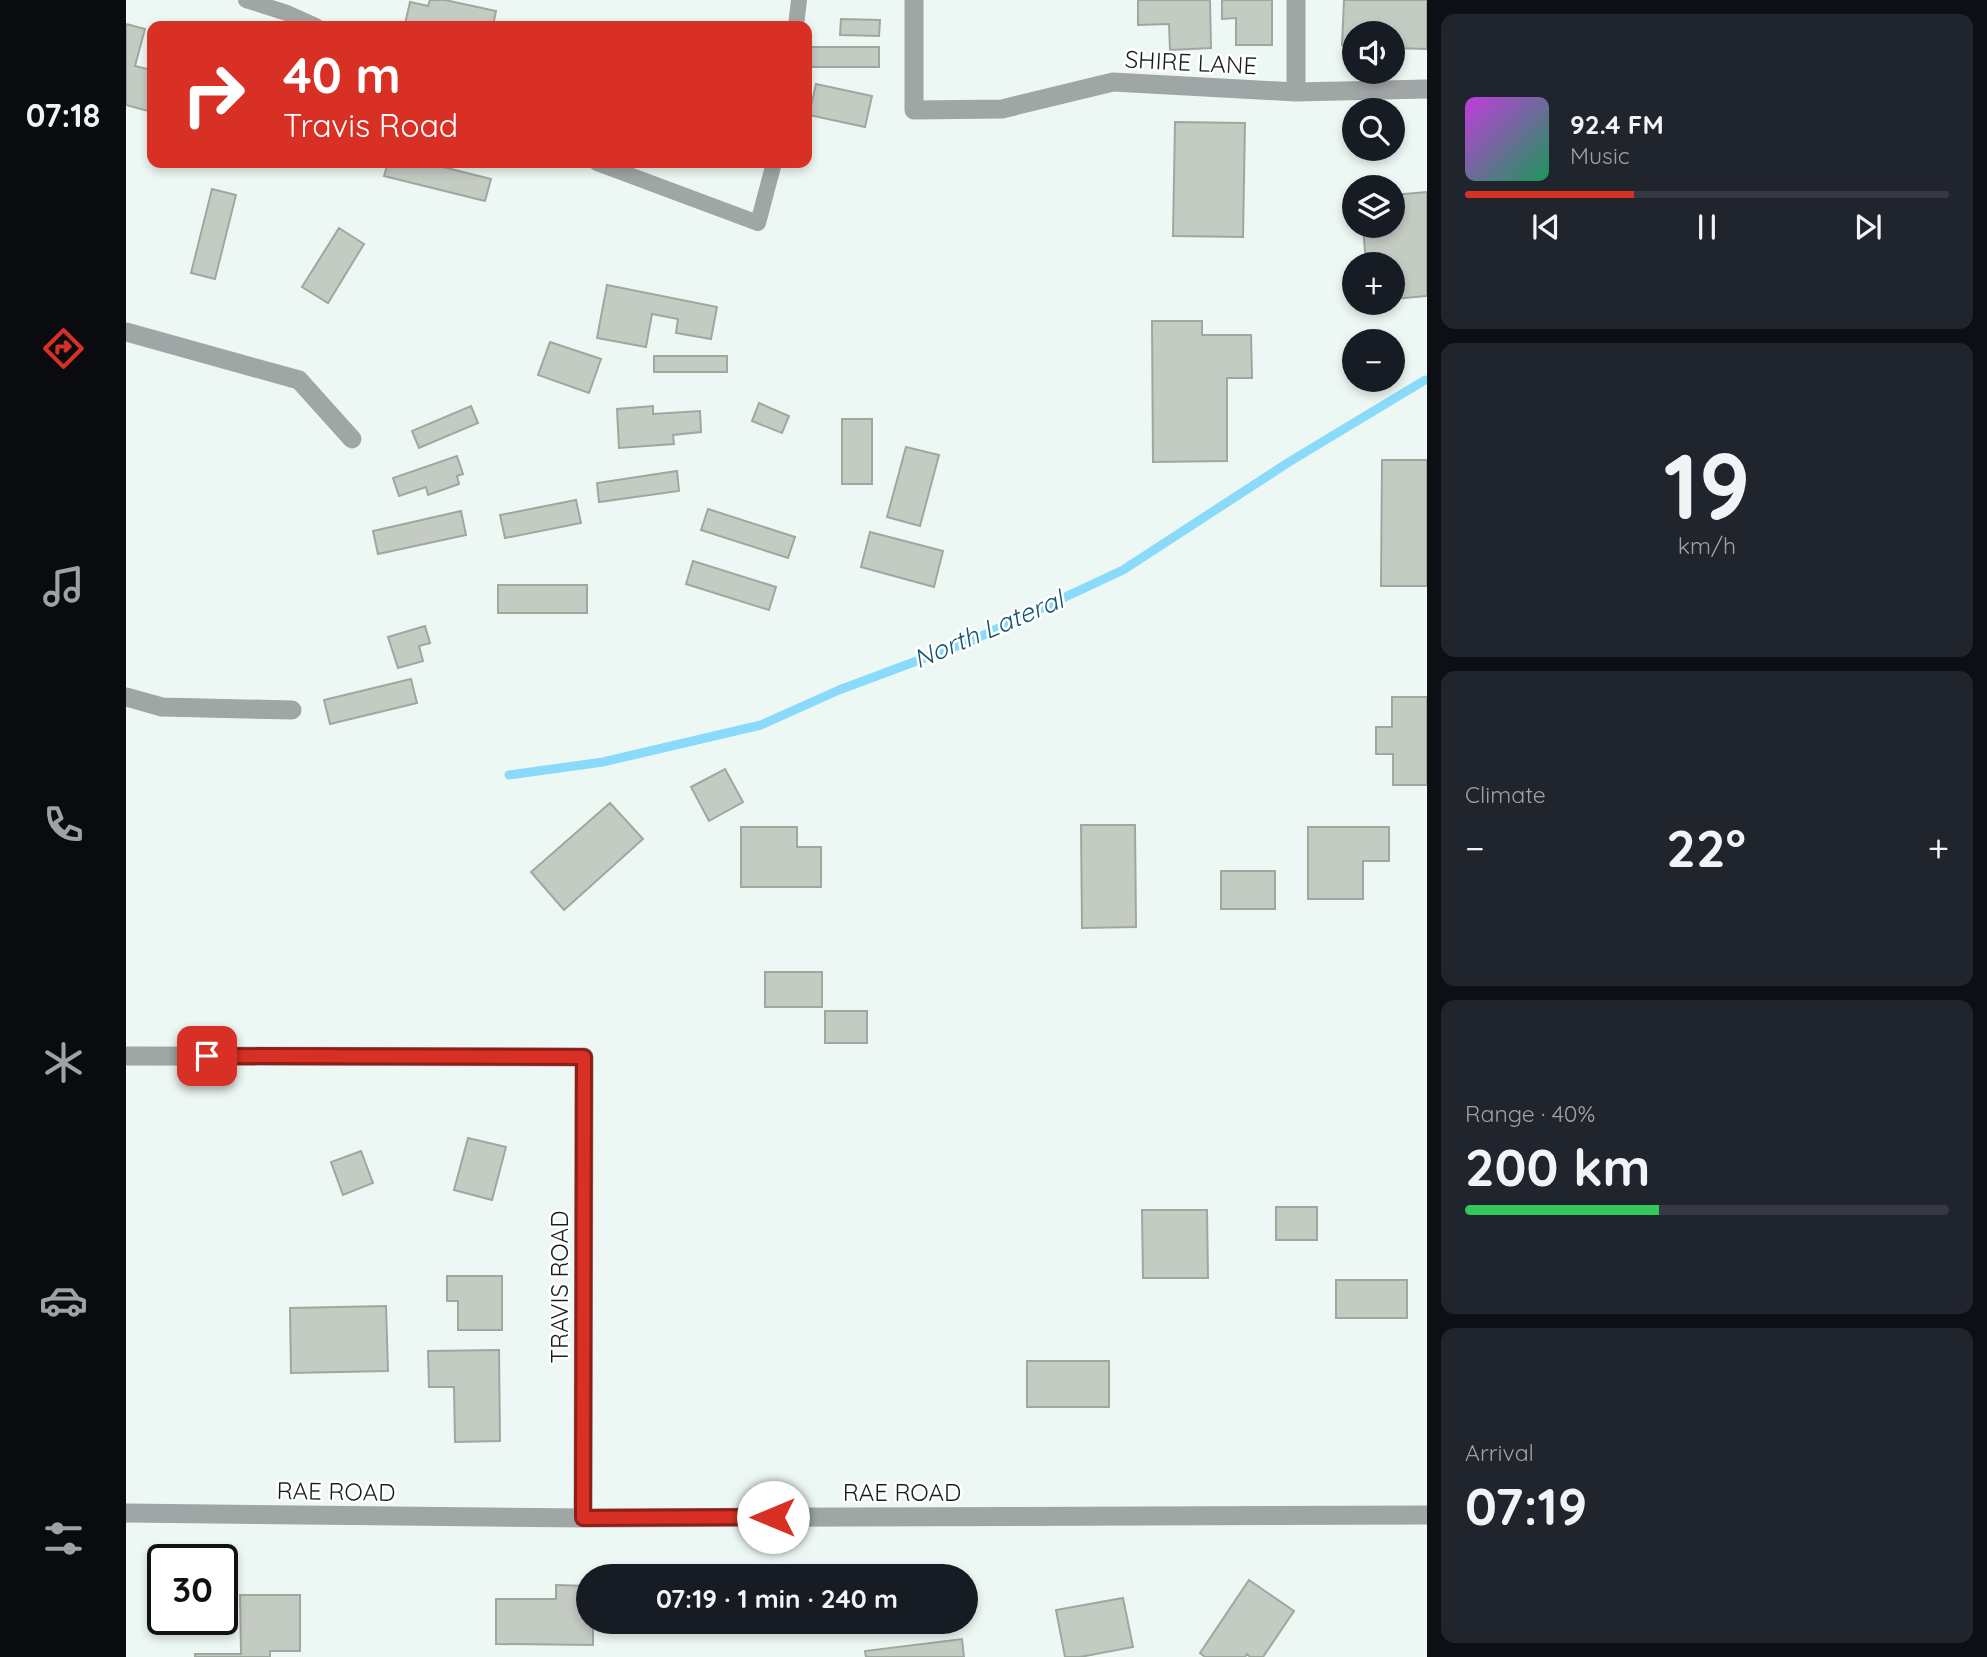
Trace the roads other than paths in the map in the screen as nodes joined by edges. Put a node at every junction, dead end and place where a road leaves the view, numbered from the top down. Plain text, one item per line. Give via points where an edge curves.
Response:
1 (246, 0) edge
2 (799, 0) edge
3 (914, 0) edge
4 (1296, 0) edge
5 (305, 21) edge
6 (797, 21) edge
7 (1427, 89) edge
8 (1296, 92) junction
9 (610, 168) edge
10 (773, 168) edge
11 (126, 332) edge
12 (352, 439) dead end
13 (126, 697) edge
14 (292, 710) dead end
15 (126, 1056) edge
16 (126, 1513) edge
17 (1427, 1515) edge
18 (583, 1518) junction

1 - 5 lane
2 - 6 lane
3 - 8 street, SHIRE LANE via 914,110 1002,110 1113,82
4 - 8 street
7 - 8 street, SHIRE LANE
9 - 10 lane via 758,223
11 - 12 street via 299,380
13 - 14 street via 162,707
15 - 18 street, TRAVIS ROAD via 584,1057
16 - 18 street, RAE ROAD
17 - 18 street, RAE ROAD

